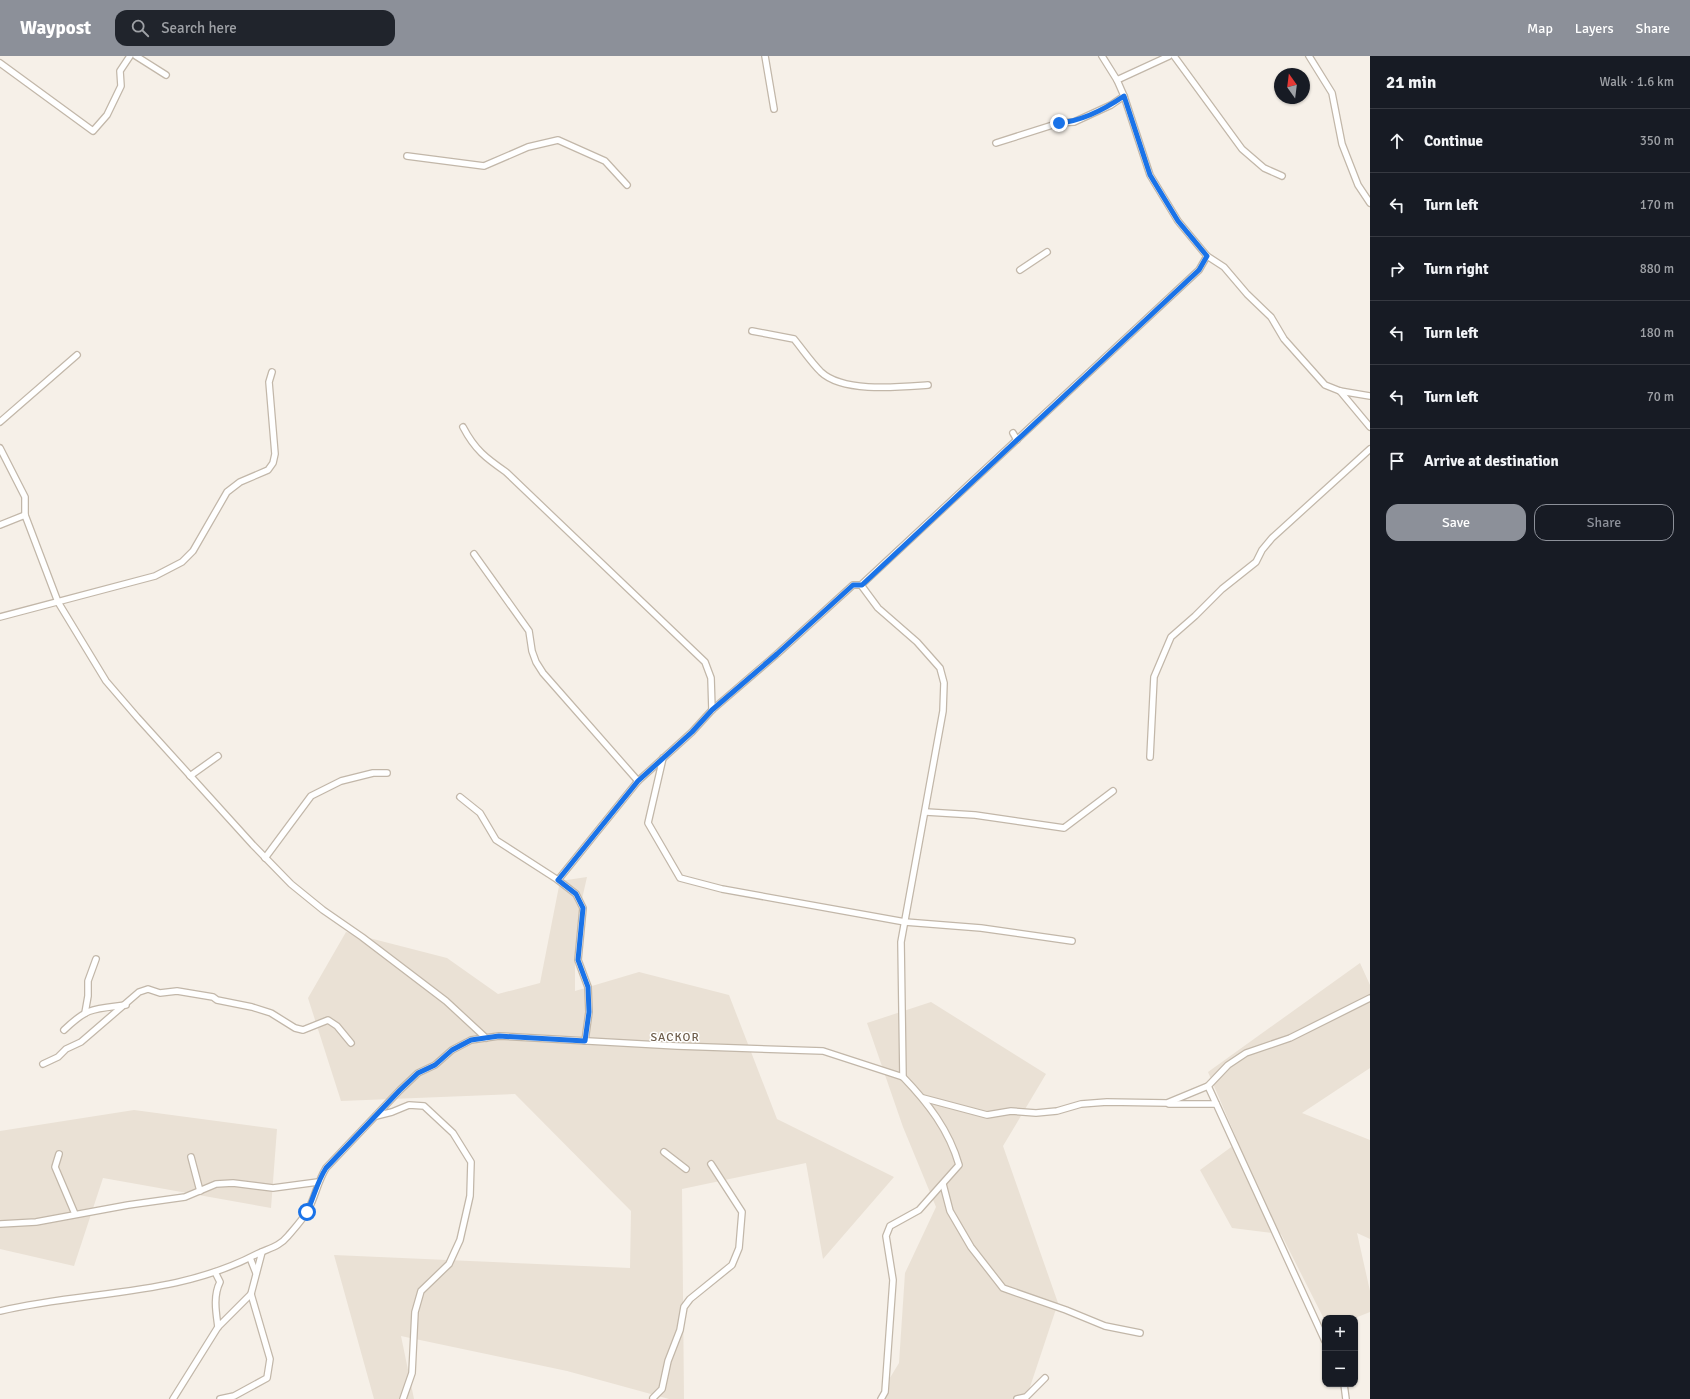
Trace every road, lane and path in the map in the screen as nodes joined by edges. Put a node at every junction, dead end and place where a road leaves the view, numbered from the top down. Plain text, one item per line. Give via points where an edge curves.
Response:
1 (130, 56) edge
2 (136, 56) edge
3 (765, 56) edge
4 (1102, 56) edge
5 (1169, 56) edge
6 (1174, 56) edge
7 (1310, 56) edge
8 (0, 63) edge
9 (166, 75) dead end
10 (1117, 80) junction
11 (1124, 96) junction
12 (774, 109) dead end
13 (996, 143) dead end
14 (407, 156) dead end
15 (1282, 176) dead end
16 (627, 184) dead end
17 (1370, 203) edge
18 (1047, 252) dead end
19 (1207, 256) junction
20 (1020, 270) dead end
21 (752, 331) dead end
22 (77, 355) dead end
23 (272, 372) dead end
24 (928, 385) dead end
25 (1340, 391) junction
26 (1370, 396) edge
27 (0, 422) edge
28 (1370, 427) edge
29 (463, 428) dead end
30 (1013, 433) dead end
31 (1017, 440) junction
32 (0, 448) edge
33 (1370, 449) edge
34 (25, 515) junction
35 (0, 525) edge
36 (474, 554) dead end
37 (862, 585) junction
38 (58, 602) junction
39 (0, 617) edge
40 (712, 710) junction
41 (218, 756) dead end
42 (1150, 756) dead end
43 (663, 758) junction
44 (387, 773) dead end
45 (190, 776) junction
46 (638, 781) junction
47 (1113, 791) dead end
48 (460, 797) dead end
49 (926, 812) junction
50 (265, 858) junction
51 (558, 880) junction
52 (905, 922) junction
53 (1072, 941) dead end
54 (96, 959) dead end
55 (1370, 998) edge
56 (126, 1005) junction
57 (85, 1012) junction
58 (64, 1030) dead end
59 (486, 1038) junction
60 (585, 1041) junction
61 (351, 1042) dead end
62 (43, 1064) dead end
63 (903, 1077) junction
64 (1208, 1086) junction
65 (923, 1098) junction
66 (1167, 1104) junction
67 (1216, 1104) junction
68 (375, 1116) junction
69 (664, 1152) dead end
70 (59, 1154) dead end
71 (191, 1157) dead end
72 (711, 1164) dead end
73 (686, 1169) dead end
74 (318, 1182) junction
75 (943, 1184) junction
76 (200, 1191) junction
77 (75, 1214) junction
78 (0, 1224) edge
79 (262, 1252) junction
80 (250, 1258) junction
81 (215, 1272) junction
82 (256, 1273) junction
83 (251, 1294) junction
84 (0, 1311) edge
85 (218, 1327) junction
86 (1140, 1333) dead end
87 (1322, 1334) edge
88 (1045, 1378) dead end
89 (1344, 1387) edge
90 (653, 1398) edge
91 (173, 1399) edge
92 (220, 1399) edge
93 (403, 1399) edge
94 (881, 1399) edge
95 (1017, 1399) edge
96 (1346, 1399) edge

1 - 8 street via 120,71 121,86 107,115 93,131
2 - 9 street
3 - 12 street
4 - 10 street
5 - 10 street
6 - 15 street via 1242,149 1264,168
7 - 17 street via 1332,93 1342,144 1358,185
10 - 11 street
11 - 13 street via 1074,122 1059,123
11 - 19 street via 1150,175 1178,221
14 - 16 street via 484,166 528,147 558,140 605,161
18 - 20 street
19 - 25 street via 1224,267 1271,317 1284,339 1325,385
19 - 31 street via 1199,270
21 - 24 street via 794,339 822,373 836,381 874,389
22 - 27 street
23 - 38 street via 269,382 274,454 273,463 268,470 240,482 227,492 193,550 182,562 155,576
25 - 26 street
25 - 28 street
29 - 40 street via 482,455 506,472 705,662 710,678
30 - 31 street
31 - 37 street
32 - 34 street via 25,497
33 - 42 street via 1272,538 1256,562 1171,637 1154,677
34 - 35 street
34 - 38 street
36 - 46 street via 528,631 532,651 543,673
37 - 40 street via 853,585
37 - 49 street via 878,608 917,642 940,668 944,683 943,711
38 - 39 street
38 - 45 street via 106,682
40 - 43 street
41 - 45 street
43 - 46 street
43 - 52 street via 648,823 680,878 722,889
44 - 50 street via 373,773 341,781 311,796
45 - 50 street
46 - 51 street
47 - 49 street via 1064,828 975,815
48 - 51 street via 480,813 496,840
49 - 52 street
50 - 59 street via 291,884 446,1001
51 - 60 street via 576,894 583,908 578,960 588,987 589,1012
52 - 53 street via 981,928
52 - 63 street via 901,942
54 - 57 street via 88,981
55 - 64 street via 1290,1038 1246,1053 1228,1065
56 - 57 street via 95,1008
56 - 61 street via 139,992 148,989 160,993 177,991 252,1007 271,1013 303,1030 328,1020
56 - 62 street via 81,1042
57 - 58 street
59 - 60 street via 499,1036
59 - 68 street via 471,1040 452,1050 435,1065 418,1073
60 - 63 street via 823,1050
63 - 65 street
64 - 66 street
64 - 67 street
65 - 66 street via 987,1115 1011,1111 1057,1111 1081,1104 1107,1102
65 - 75 street via 946,1131 959,1165
66 - 67 street
67 - 87 street
68 - 74 street via 326,1168
68 - 93 street via 409,1105 424,1106 453,1133 471,1162 470,1196 460,1240 449,1264 421,1291 415,1312 412,1373
69 - 73 street
70 - 77 street via 55,1167
71 - 76 street
72 - 90 street via 742,1212 739,1248 732,1265 690,1299 684,1307 680,1330 668,1361 662,1389
74 - 76 street via 273,1188 216,1184
74 - 79 street via 307,1212 288,1236 277,1247
75 - 86 street via 950,1211 967,1241 1003,1288 1105,1326
75 - 94 street via 919,1210 894,1223 886,1236 892,1280 889,1360 885,1392
76 - 77 street via 185,1197
77 - 78 street via 36,1222
79 - 80 street
79 - 82 street
80 - 81 street
80 - 82 street
81 - 84 street via 154,1288
81 - 85 street via 220,1282 216,1290
82 - 83 street
83 - 85 street
83 - 92 street via 270,1359 267,1378 234,1396
85 - 91 street
88 - 95 street via 1026,1397
89 - 96 street

